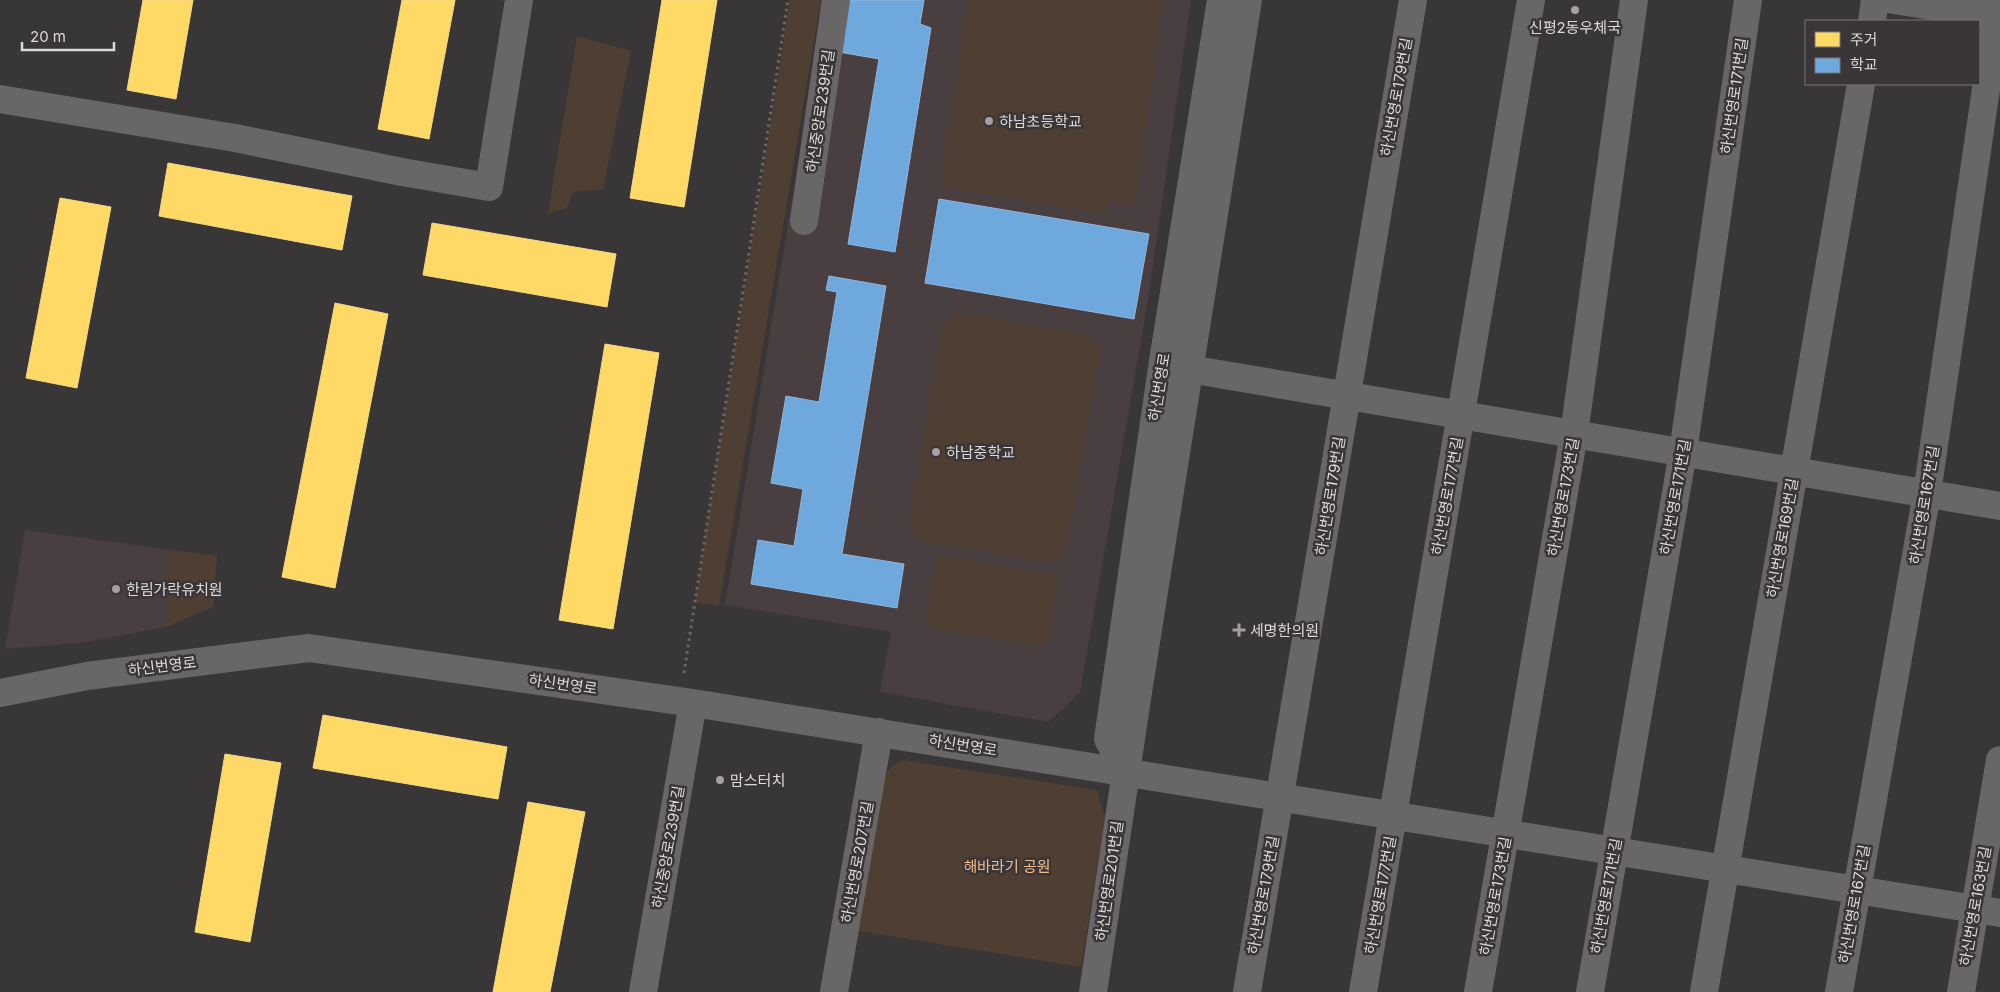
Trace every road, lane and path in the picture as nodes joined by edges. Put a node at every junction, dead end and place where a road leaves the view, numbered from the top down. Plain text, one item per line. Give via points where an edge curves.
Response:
1 (519, 0) edge
2 (788, 0) edge
3 (836, 0) edge
4 (1221, 0) edge
5 (1248, 0) edge
6 (1413, 0) edge
7 (1531, 0) edge
8 (1634, 0) edge
9 (1748, 0) edge
10 (1875, 0) edge
11 (1894, 0) edge
12 (1998, 11) edge
13 (1872, 20) edge
14 (1861, 85) edge
15 (0, 100) edge
16 (804, 221) dead end
17 (1188, 369) junction
18 (1346, 396) junction
19 (1461, 415) junction
20 (1574, 434) junction
21 (1682, 452) junction
22 (1794, 471) junction
23 (1927, 493) junction
24 (2000, 506) edge
25 (683, 676) dead end
26 (0, 693) edge
27 (693, 703) junction
28 (879, 732) junction
29 (2000, 760) edge
30 (1125, 771) junction
31 (1280, 796) junction
32 (1393, 815) junction
33 (1506, 833) junction
34 (1614, 850) junction
35 (1726, 868) junction
36 (1857, 890) junction
37 (1988, 911) edge
38 (643, 992) edge
39 (834, 992) edge
40 (1093, 992) edge
41 (1247, 992) edge
42 (1363, 992) edge
43 (1478, 992) edge
44 (1590, 992) edge
45 (1704, 992) edge
46 (1839, 992) edge
47 (1961, 992) edge

1 - 15 street via 489,186 235,138
2 - 25 path
3 - 16 street, 하신중앙로239번길
4 - 30 street, 하신번영로 via 1163,362 1108,739
5 - 17 street, 하신번영로
6 - 18 street, 하신번영로179번길
7 - 19 street, 하신번영로177번길
8 - 20 street, 하신번영로173번길
9 - 21 street, 하신번영로171번길
10 - 13 street
11 - 12 street
12 - 23 street, 하신번영로167번길
14 - 22 street, 하신번영로169번길
17 - 18 street
17 - 30 street, 하신번영로
18 - 19 street
18 - 31 street, 하신번영로179번길
19 - 20 street
19 - 32 street, 하신번영로177번길
20 - 21 street
20 - 33 street, 하신번영로173번길
21 - 22 street
21 - 34 street, 하신번영로171번길
22 - 23 street
22 - 35 street, 하신번영로169번길
23 - 24 street
23 - 36 street, 하신번영로167번길
26 - 27 street, 하신번영로 via 87,676 309,648
27 - 28 street, 하신번영로
27 - 38 street, 하신중앙로239번길
28 - 30 street, 하신번영로
28 - 39 street, 하신번영로207번길
29 - 37 street, 하신번영로163번길
30 - 31 street
30 - 40 street, 하신번영로201번길
31 - 32 street
31 - 41 street, 하신번영로179번길
32 - 33 street
32 - 42 street, 하신번영로177번길
33 - 34 street
33 - 43 street, 하신번영로173번길
34 - 35 street
34 - 44 street, 하신번영로171번길
35 - 36 street
35 - 45 street, 하신번영로169번길
36 - 37 street
36 - 46 street, 하신번영로167번길
37 - 47 street, 하신번영로163번길

